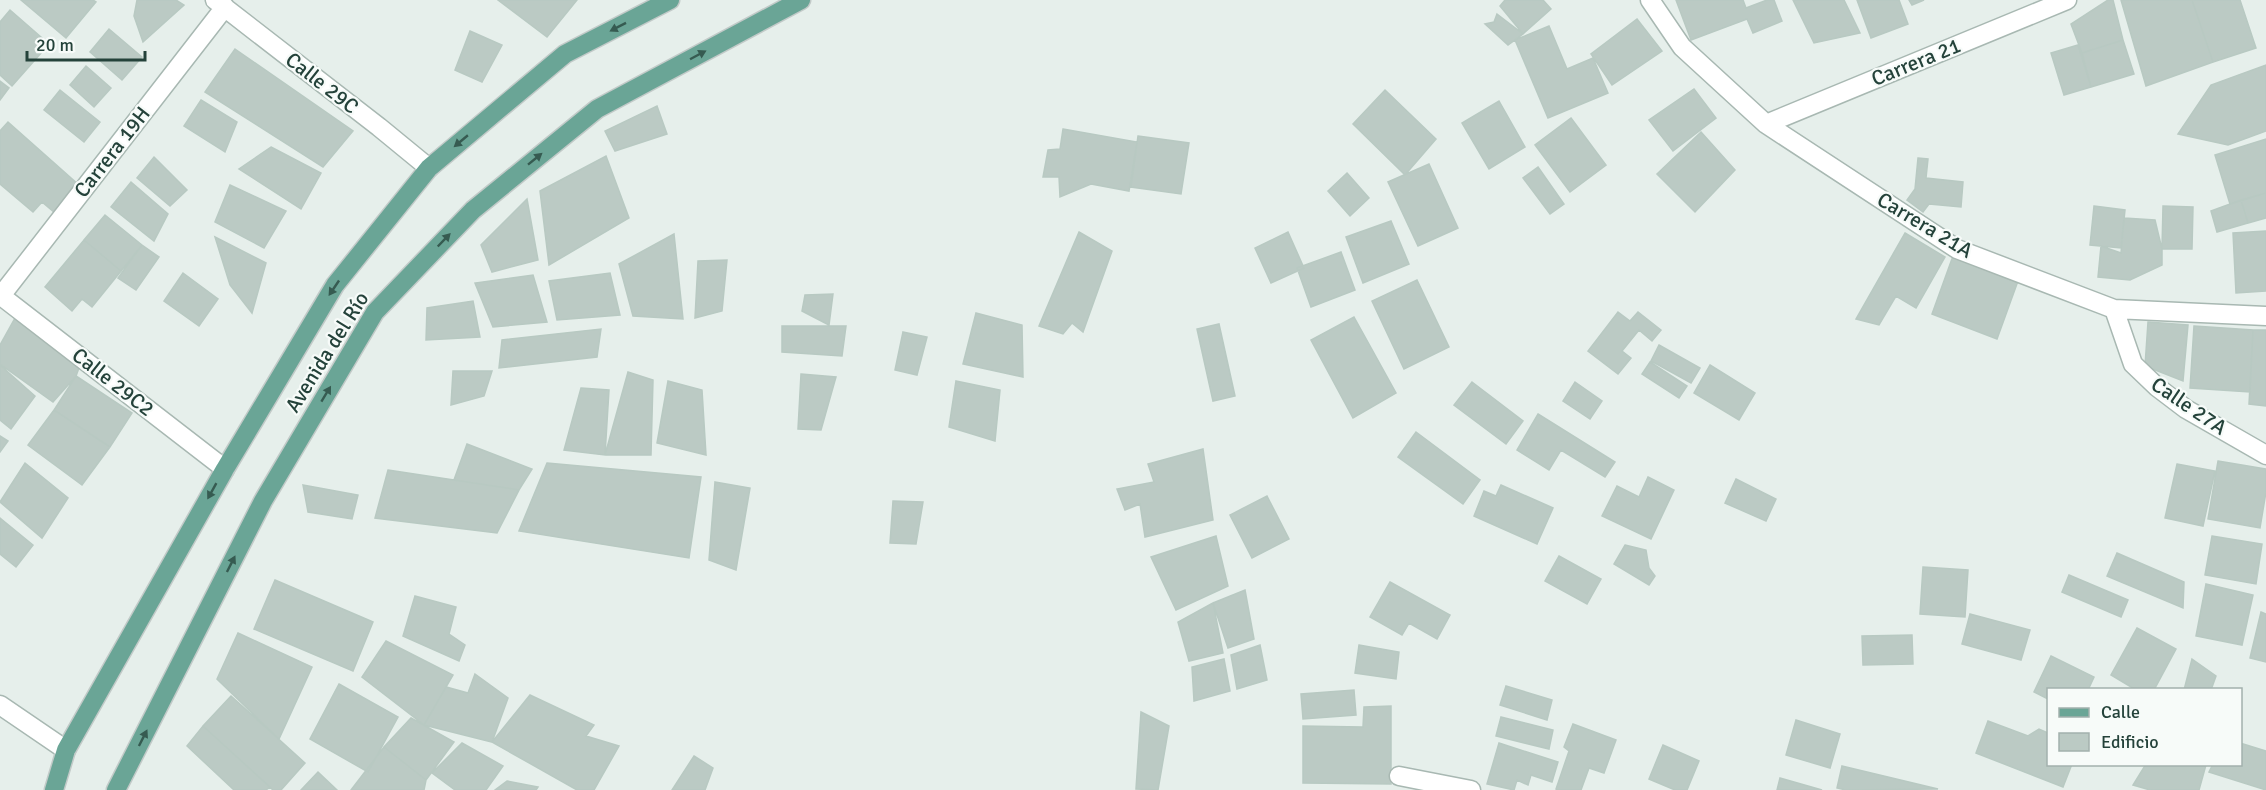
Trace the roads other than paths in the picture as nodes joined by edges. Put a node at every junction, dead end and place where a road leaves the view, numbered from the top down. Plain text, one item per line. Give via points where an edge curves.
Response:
1 (670, 0) edge
2 (801, 0) edge
3 (1650, 0) edge
4 (2067, 0) edge
5 (220, 4) edge
6 (1766, 124) junction
7 (429, 168) junction
8 (0, 296) edge
9 (2114, 309) junction
10 (2266, 316) edge
11 (2266, 455) edge
12 (225, 469) junction
13 (0, 705) edge
14 (66, 750) junction
15 (1400, 776) dead end
16 (54, 790) edge
17 (116, 790) edge
18 (1471, 790) edge

1 -> 7 main road, Avenida del Río via 565,54
17 -> 2 main road, Avenida del Río via 263,501 375,312 473,210 597,109
3 - 6 street, Carrera 21A via 1682,47
4 - 6 street, Carrera 21
5 - 7 street, Calle 29C
5 - 8 street, Carrera 19H
6 - 9 street, Carrera 21A via 1957,249
7 -> 12 main road, Avenida del Río via 335,285
8 - 12 street, Calle 29C2
9 - 10 street, Carrera 21A
9 - 11 street, Calle 27A via 2133,364 2141,372 2186,409
12 -> 14 main road, Avenida del Río
13 - 14 street
14 - 16 main road, Avenida del Río
15 - 18 street

